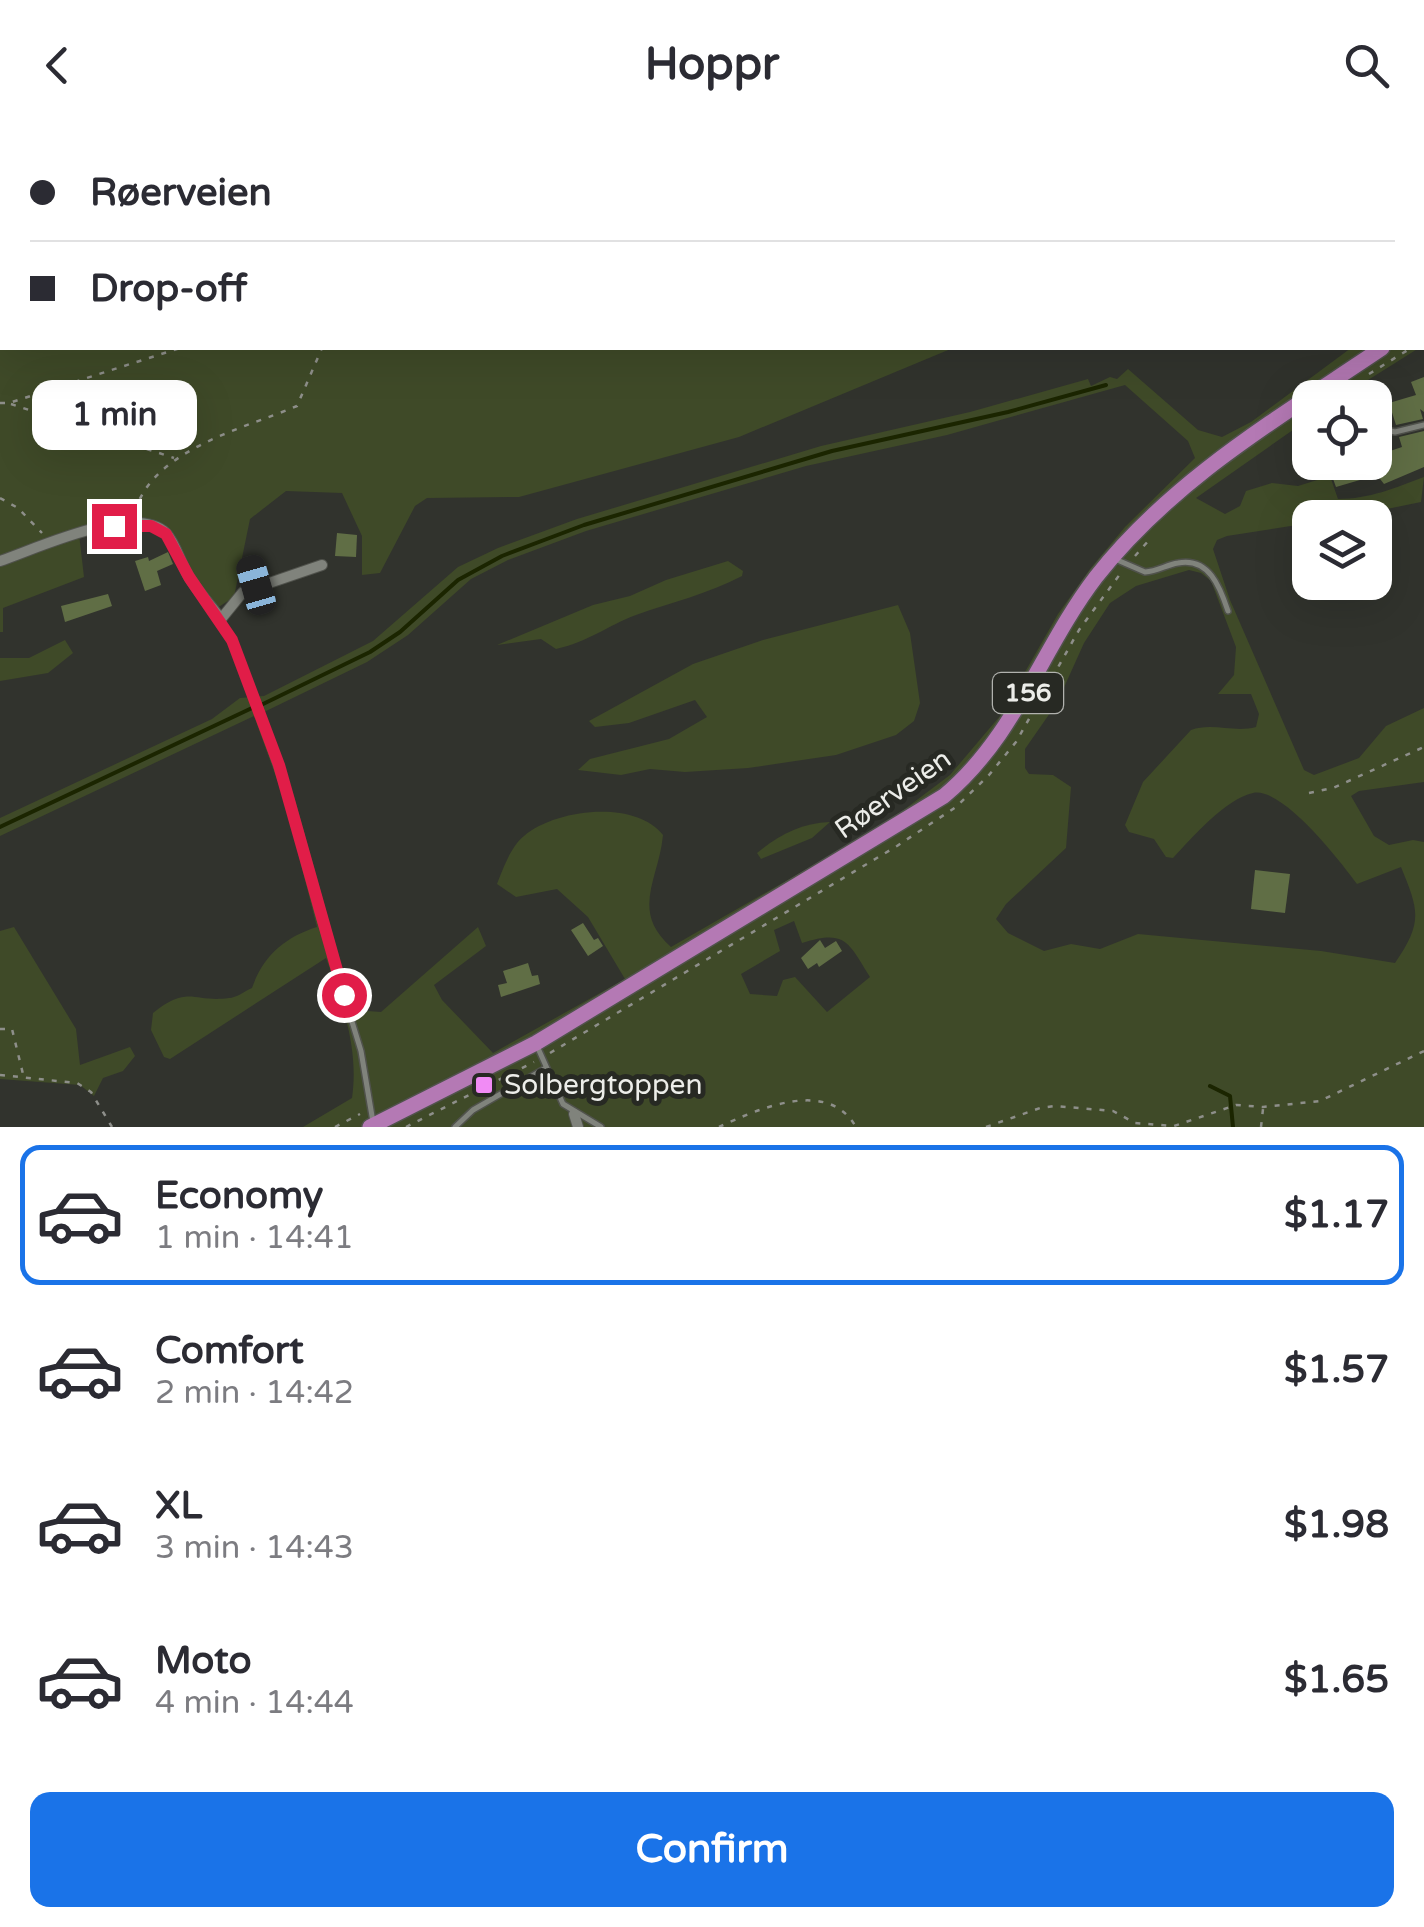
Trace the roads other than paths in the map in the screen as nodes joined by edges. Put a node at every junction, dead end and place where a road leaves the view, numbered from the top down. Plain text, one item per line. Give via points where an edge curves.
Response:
1 (1379, 350) edge
2 (1424, 425) edge
3 (1392, 431) edge
4 (250, 560) dead end
5 (0, 561) edge
6 (1119, 562) junction
7 (322, 565) dead end
8 (256, 585) junction
9 (1228, 611) dead end
10 (221, 619) junction
11 (539, 1051) junction
12 (546, 1068) junction
13 (574, 1114) junction
14 (372, 1120) edge
15 (455, 1127) edge
16 (578, 1127) edge
17 (601, 1127) edge

1 - 6 main road, Røerveien / 156 via 1217,460 1157,510
2 - 3 lane
4 - 8 lane
5 - 10 street via 69,533 151,526 166,534
6 - 9 lane via 1145,572 1178,562 1202,566
6 - 11 main road, Røerveien / 156 via 1079,602 998,740 958,784
7 - 8 street
8 - 10 street via 235,598
10 - 14 lane via 300,834 361,1050
11 - 12 lane
11 - 14 main road, Røerveien / 156
12 - 13 lane via 559,1099
12 - 15 lane
13 - 16 street
13 - 17 lane

